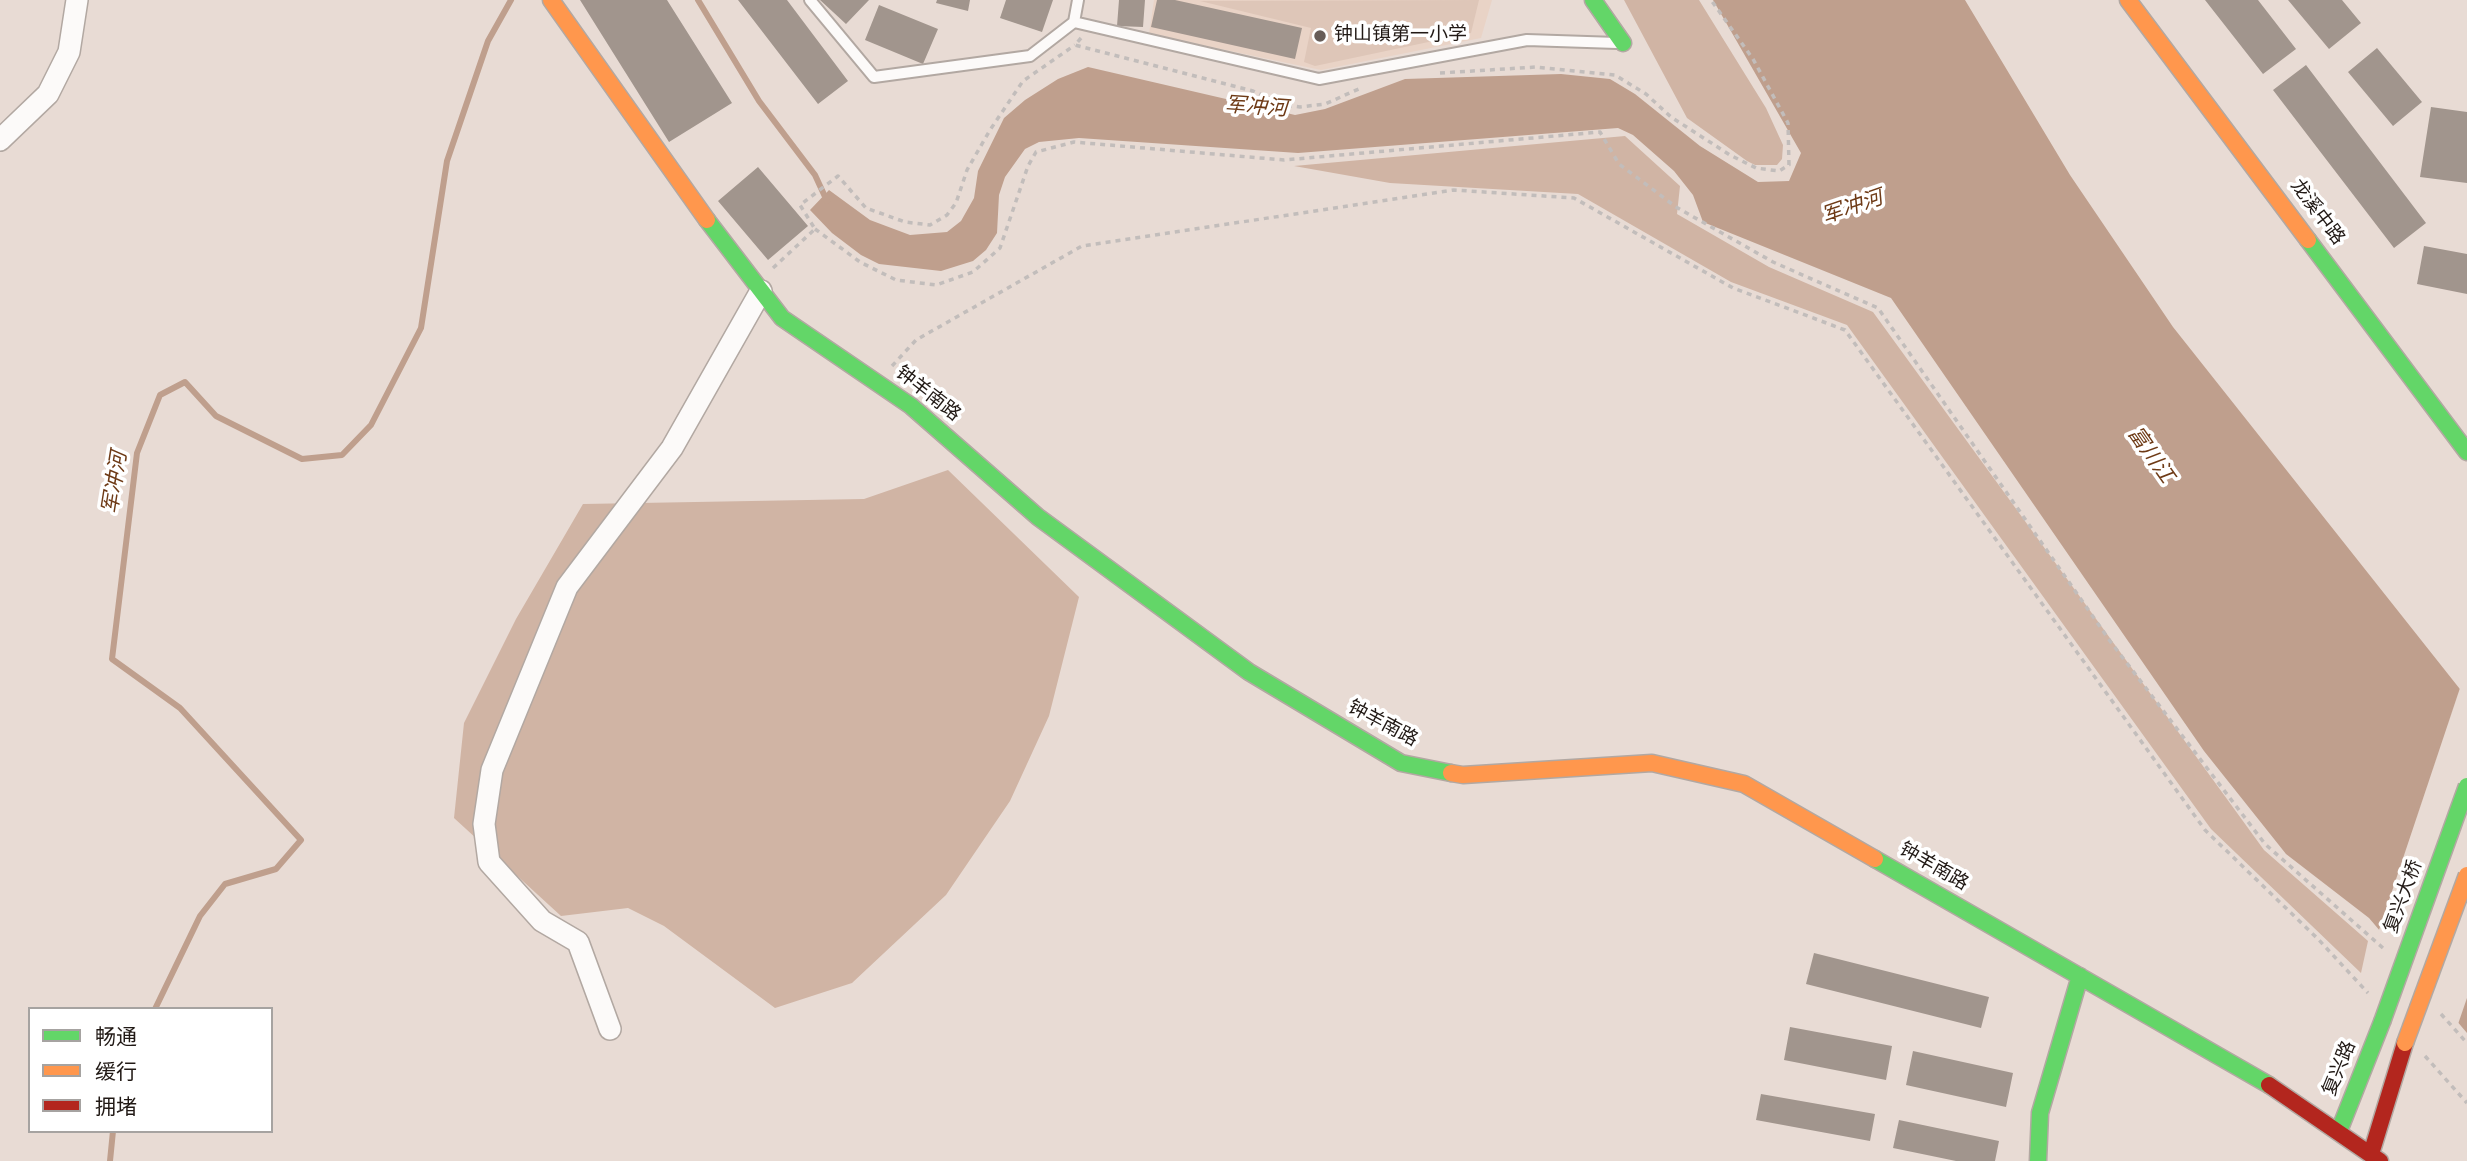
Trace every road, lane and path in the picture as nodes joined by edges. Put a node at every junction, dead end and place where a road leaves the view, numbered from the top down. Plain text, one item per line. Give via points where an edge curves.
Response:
1 (77, 0) edge
2 (810, 0) edge
3 (1078, 0) edge
4 (1593, 0) edge
5 (1711, 0) edge
6 (2128, 0) edge
7 (553, 3) edge
8 (1074, 22) junction
9 (1091, 26) junction
10 (1623, 43) joint
11 (1075, 45) junction
12 (1430, 73) dead end
13 (1370, 85) dead end
14 (0, 140) edge
15 (816, 229) junction
16 (758, 287) junction
17 (877, 383) junction
18 (2467, 452) edge
19 (2467, 786) edge
20 (2467, 874) edge
21 (2389, 955) dead end
22 (2080, 976) junction
23 (2372, 998) dead end
24 (2432, 1004) dead end
25 (2382, 1022) joint
26 (610, 1029) dead end
27 (2467, 1044) edge
28 (2411, 1045) junction
29 (2467, 1103) edge
30 (2339, 1131) junction
31 (2376, 1158) edge
32 (2038, 1161) edge

1 - 14 street via 69,52 48,94
2 - 8 lane via 874,77 1030,56
3 - 8 lane
4 - 10 main road
5 - 12 path via 1753,59 1788,123 1789,165 1779,171 1756,168 1730,155 1615,75 1536,67
6 - 18 main road, 龙溪中路
7 - 16 main road, 钟羊南路 via 676,180
8 - 9 lane
9 - 10 lane via 1319,79 1527,40
9 - 11 path
11 - 13 path via 1253,91 1284,105 1325,104
11 - 15 path via 1023,81 967,170 947,215 930,225 905,222 866,208 838,176 800,205
15 - 16 path
15 - 21 path via 860,262 896,280 936,285 973,272 1000,248 1036,152 1074,142 1284,160 1600,132 1619,164 1676,207 1773,262 1878,307 2110,641 2265,844
16 - 17 main road, 钟羊南路 via 782,318
16 - 26 street via 672,448 567,587 492,770 484,824 489,862 542,920 578,942
17 - 22 main road, 钟羊南路 via 911,406 1038,517 1238,664 1401,763 1463,775 1652,763 1744,785
17 - 23 path via 916,340 1082,246 1454,190 1574,198 1733,288 1845,330 2205,831 2318,939
19 - 25 main road, 复兴大桥, bridge
20 - 28 main road, bridge
22 - 30 main road, 钟羊南路 via 2289,1096
22 - 32 main road via 2040,1113
24 - 27 path
25 - 30 main road, 复兴路
28 - 29 path
28 - 31 main road
30 - 31 main road, 钟羊南路

